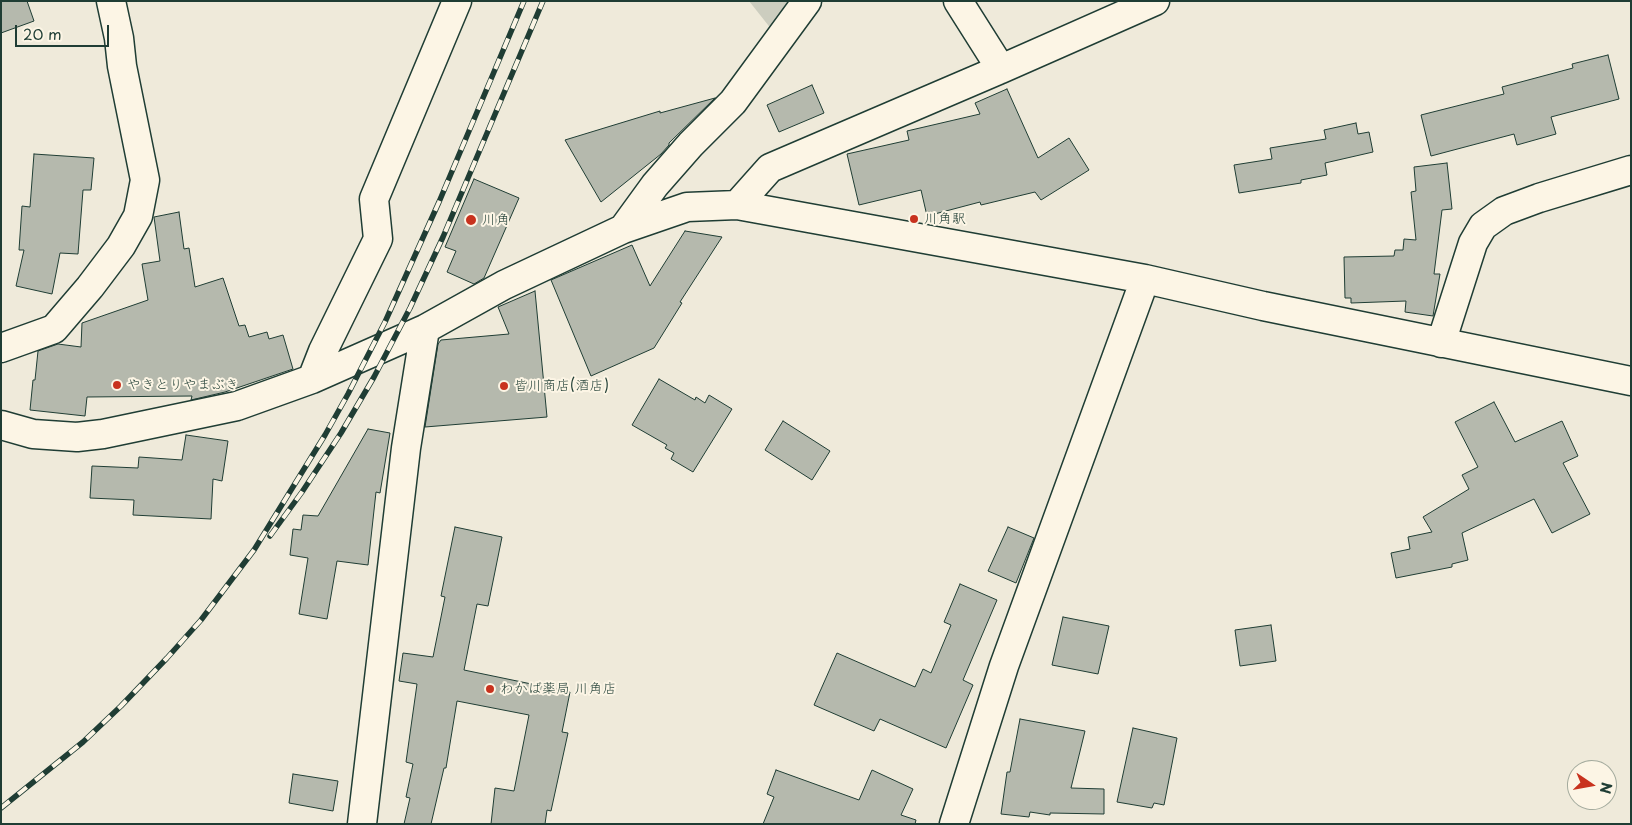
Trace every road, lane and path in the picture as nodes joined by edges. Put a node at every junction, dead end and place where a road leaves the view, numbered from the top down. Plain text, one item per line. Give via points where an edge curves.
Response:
1 (111, 1) edge
2 (457, 1) edge
3 (807, 1) edge
4 (958, 1) edge
5 (1155, 1) edge
6 (1002, 69) junction
7 (1631, 170) edge
8 (737, 205) junction
9 (623, 229) junction
10 (1144, 279) junction
11 (425, 329) junction
12 (1442, 343) junction
13 (1, 348) edge
14 (312, 379) junction
15 (1631, 381) edge
16 (1, 425) edge
17 (362, 824) edge
18 (954, 824) edge

1 - 13 street via 145,180 138,216 121,246 54,328
2 - 14 street via 374,199 378,239
3 - 9 street via 734,102 655,184
4 - 6 street
5 - 6 street
6 - 8 street via 770,168
7 - 12 street via 1504,211 1483,226 1473,243
8 - 9 street via 687,208
8 - 10 street
9 - 11 street via 504,286
10 - 12 street
10 - 18 street via 1004,666
11 - 14 street
11 - 17 street via 406,448
12 - 15 street
14 - 16 street via 237,406 104,434 77,437 33,434

